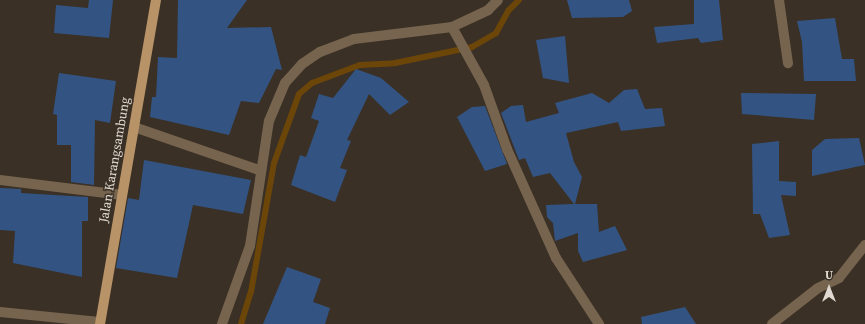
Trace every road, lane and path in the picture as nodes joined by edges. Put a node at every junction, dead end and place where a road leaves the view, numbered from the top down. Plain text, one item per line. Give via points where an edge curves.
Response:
1 (156, 0) edge
2 (498, 0) edge
3 (779, 0) edge
4 (452, 27) junction
5 (788, 63) dead end
6 (134, 127) junction
7 (259, 170) junction
8 (0, 180) edge
9 (122, 195) junction
10 (865, 245) edge
11 (0, 312) edge
12 (100, 323) edge
13 (222, 324) edge
14 (598, 324) edge
15 (772, 324) edge

1 - 6 main road, Jalan Karangsambung
2 - 4 street via 488,10
3 - 5 street
4 - 7 street via 354,39 320,52 302,64 276,99
4 - 14 street via 465,56 484,85 507,149 556,258
6 - 7 street
6 - 9 main road, Jalan Karangsambung
7 - 13 street via 250,246
8 - 9 street
9 - 12 main road, Jalan Karangsambung
10 - 15 street via 839,278 818,288
11 - 12 street

